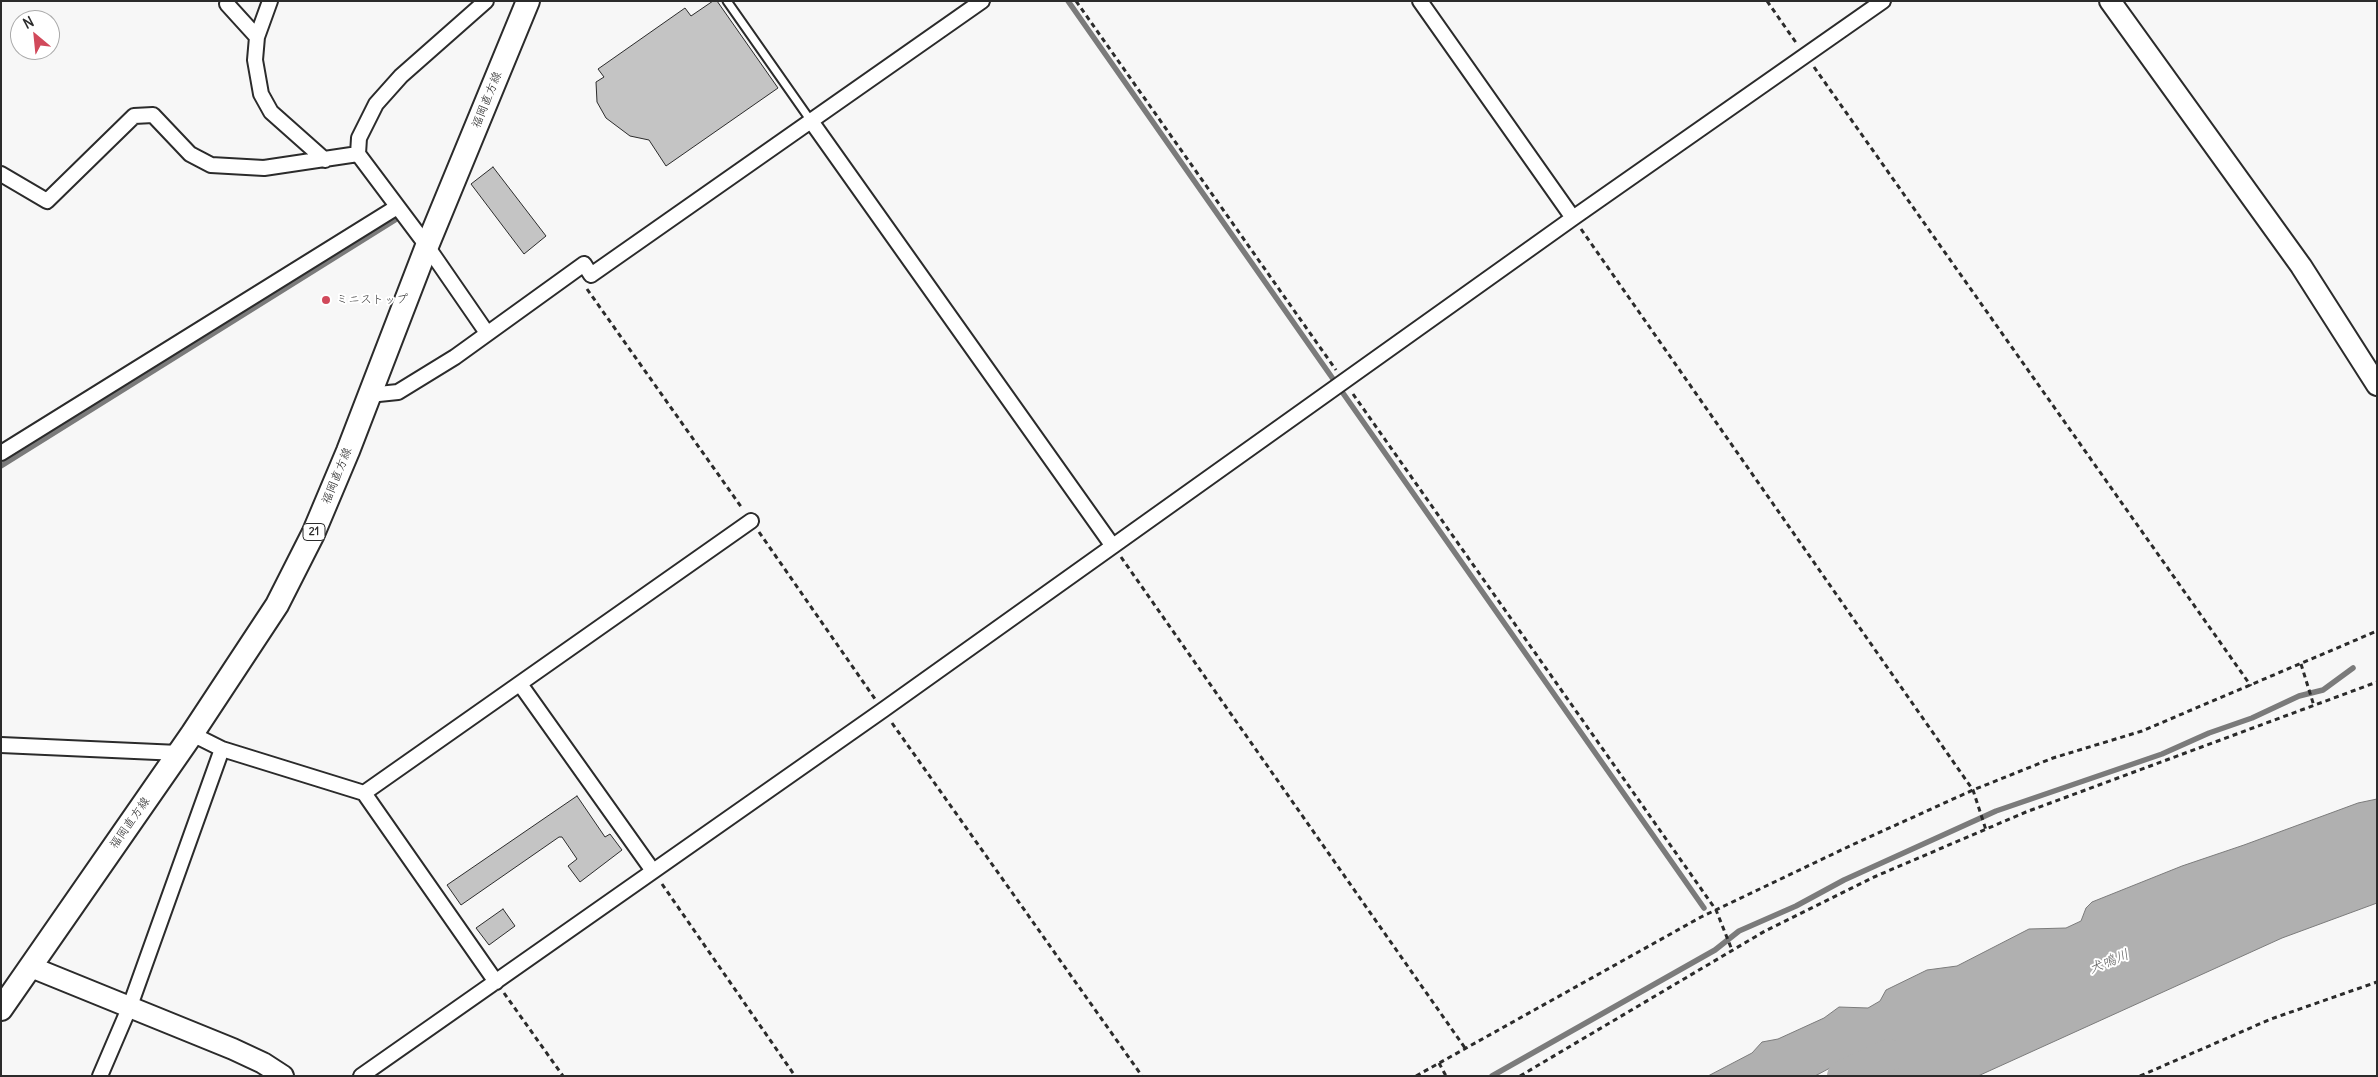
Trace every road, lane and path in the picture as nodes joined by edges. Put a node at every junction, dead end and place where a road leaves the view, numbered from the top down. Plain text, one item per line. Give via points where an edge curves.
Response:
1 (270, 1) edge
2 (486, 1) edge
3 (528, 1) edge
4 (727, 1) edge
5 (982, 1) edge
6 (1076, 1) edge
7 (1420, 1) edge
8 (1767, 1) edge
9 (1883, 1) edge
10 (2110, 1) edge
11 (227, 4) dead end
12 (257, 37) junction
13 (1806, 56) junction
14 (811, 121) junction
15 (358, 154) junction
16 (325, 160) junction
17 (1, 174) edge
18 (397, 207) junction
19 (1573, 218) junction
20 (427, 246) junction
21 (587, 279) junction
22 (488, 333) junction
23 (1344, 381) junction
24 (2377, 385) edge
25 (369, 395) junction
26 (1, 453) edge
27 (751, 521) junction
28 (1112, 545) junction
29 (2377, 632) edge
30 (2301, 664) junction
31 (2377, 682) edge
32 (520, 684) junction
33 (2251, 686) junction
34 (2314, 706) junction
35 (883, 710) junction
36 (192, 734) junction
37 (1, 745) edge
38 (222, 749) junction
39 (179, 753) junction
40 (1973, 790) junction
41 (364, 793) junction
42 (1986, 830) junction
43 (653, 871) junction
44 (1716, 910) junction
45 (1732, 950) junction
46 (31, 967) junction
47 (496, 982) junction
48 (2377, 982) edge
49 (130, 1006) junction
50 (1, 1010) edge
51 (1465, 1048) junction
52 (1439, 1063) junction
53 (100, 1076) edge
54 (283, 1076) edge
55 (361, 1076) edge
56 (563, 1076) edge
57 (795, 1076) edge
58 (1142, 1076) edge
59 (1416, 1076) edge
60 (1446, 1076) edge
61 (1520, 1076) edge
62 (2140, 1076) edge

1 - 12 street
2 - 15 street via 401,76 376,104 359,138
3 - 20 main road, 福岡直方線 / 21
4 - 14 lane
5 - 14 street
6 - 23 path
7 - 19 street
8 - 13 path
9 - 13 street
10 - 24 street via 2301,266
11 - 12 street
12 - 16 street via 254,60 261,94 271,112
13 - 19 street
13 - 33 path
14 - 21 street
14 - 28 street
15 - 16 street
15 - 18 street
16 - 17 street via 264,168 210,165 190,154 153,115 134,116 47,201
18 - 20 street
18 - 26 street
19 - 23 street
19 - 40 path
20 - 22 street
20 - 25 main road, 福岡直方線 / 21
21 - 22 street via 584,264
21 - 27 path
22 - 25 street via 398,392
23 - 28 street
23 - 44 path
25 - 36 main road, 福岡直方線 / 21 via 314,534 285,589
27 - 32 street
27 - 35 path
28 - 35 street
28 - 51 path
29 - 30 path
30 - 33 path
30 - 34 path
31 - 34 path
32 - 41 street
32 - 43 street
33 - 40 path via 2142,731 2053,758
34 - 42 path
35 - 43 street
35 - 58 path
36 - 38 street
36 - 39 main road, 福岡直方線 / 21
37 - 39 street
38 - 41 street
38 - 49 street
39 - 46 main road, 福岡直方線 / 21
40 - 42 path
40 - 44 path
41 - 47 street
42 - 45 path via 1874,877
43 - 47 street
43 - 57 path
44 - 45 path
44 - 51 path
45 - 61 path
46 - 49 street
46 - 50 main road, 福岡直方線 / 21
47 - 55 street
47 - 56 path
48 - 62 path via 2271,1019
49 - 53 street
49 - 54 street via 263,1063
51 - 52 path
52 - 59 path
52 - 60 path

